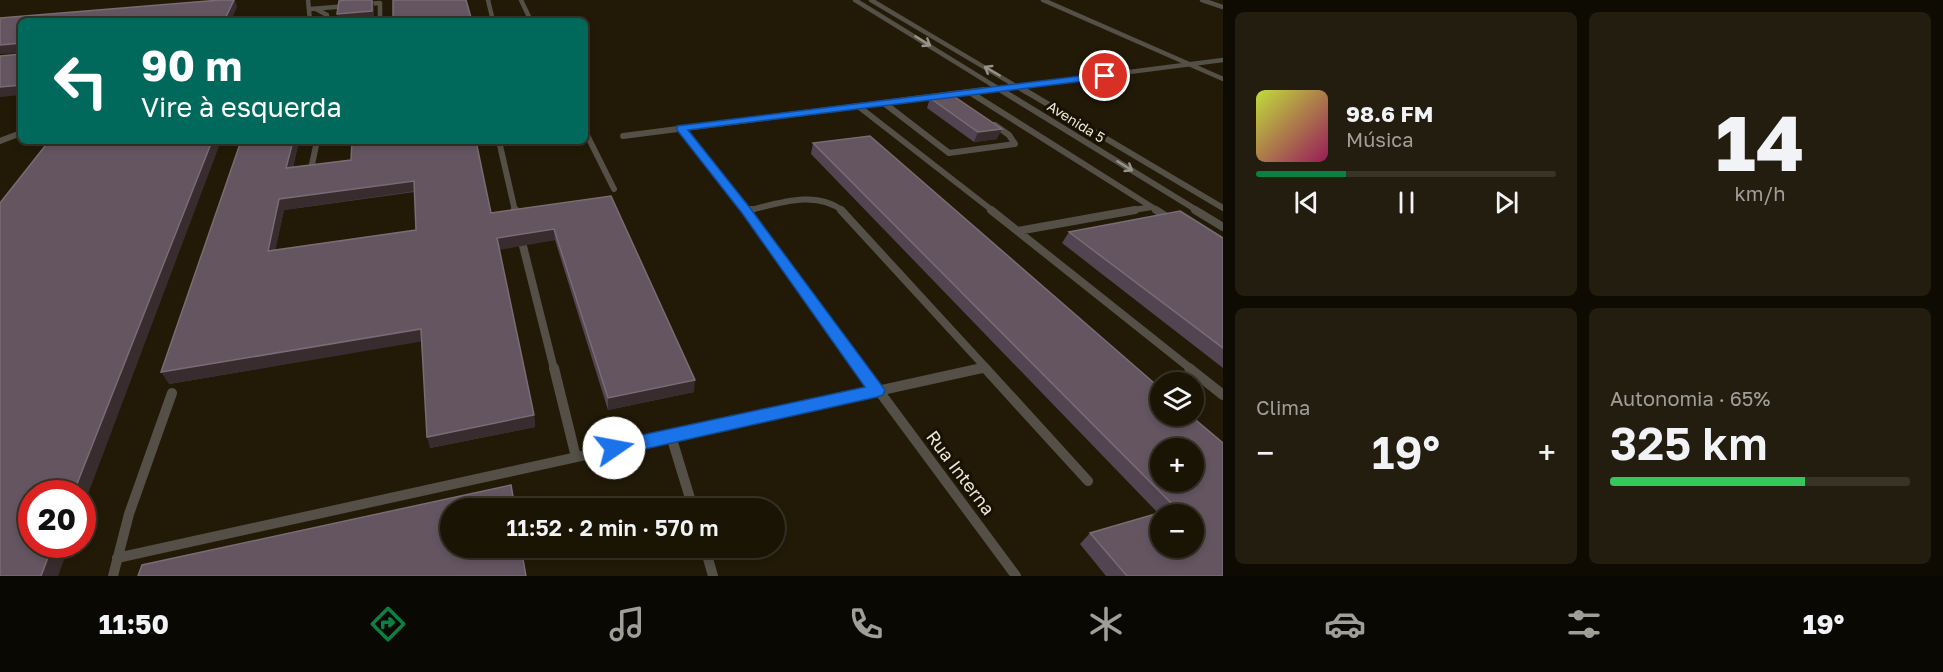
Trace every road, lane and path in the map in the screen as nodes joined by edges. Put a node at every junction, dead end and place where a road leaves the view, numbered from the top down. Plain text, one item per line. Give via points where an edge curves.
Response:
1 (308, 0) edge
2 (488, 0) edge
3 (521, 0) edge
4 (855, 0) edge
5 (871, 0) edge
6 (1042, 0) edge
7 (1202, 0) edge
8 (880, 5) junction
9 (866, 6) junction
10 (1223, 7) edge
11 (310, 9) junction
12 (309, 18) edge
13 (326, 18) edge
14 (380, 18) edge
15 (492, 18) edge
16 (530, 18) edge
17 (915, 27) junction
18 (901, 28) junction
19 (1223, 60) edge
20 (1191, 65) junction
21 (1223, 79) edge
22 (1019, 87) junction
23 (1000, 89) junction
24 (971, 93) junction
25 (950, 95) junction
26 (958, 101) edge
27 (884, 103) junction
28 (858, 106) junction
29 (990, 122) edge
30 (681, 128) junction
31 (18, 134) edge
32 (623, 136) dead end
33 (588, 137) edge
34 (0, 141) edge
35 (316, 144) edge
36 (500, 144) edge
37 (311, 169) edge
38 (614, 189) dead end
39 (1194, 190) junction
40 (1172, 195) junction
41 (1152, 207) junction
42 (1223, 208) edge
43 (746, 211) junction
44 (518, 221) edge
45 (1179, 224) edge
46 (1223, 227) edge
47 (1018, 231) junction
48 (523, 246) edge
49 (985, 367) junction
50 (877, 390) junction
51 (171, 393) dead end
52 (1223, 395) edge
53 (671, 436) junction
54 (576, 457) junction
55 (1088, 481) dead end
56 (690, 498) edge
57 (117, 558) junction
58 (708, 558) edge
59 (113, 576) edge
60 (713, 576) edge
61 (1016, 576) edge

1 - 11 lane
2 - 15 lane
3 - 16 lane
4 - 9 lane, Avenida 5
5 - 8 lane, Avenida 5
6 - 20 lane
7 - 10 lane
8 - 9 lane
8 - 17 lane, Avenida 5
9 - 18 lane, Avenida 5
11 - 12 lane
11 - 13 lane via 320,10
11 - 14 lane via 380,3
17 - 18 lane
22 -> 17 lane, Avenida 5
18 -> 23 lane, Avenida 5
19 - 20 lane
20 - 21 lane
20 - 22 lane
22 - 23 lane
22 - 39 lane, Avenida 5
23 - 24 lane
23 -> 40 lane, Avenida 5
24 - 25 lane
24 - 41 lane
25 - 26 lane
25 - 27 lane
27 - 28 lane
27 - 29 lane via 949,153 1015,144
28 - 30 lane
28 - 47 lane
30 - 32 lane
30 - 43 lane, Rua Interna
31 - 34 lane
33 - 38 lane
35 - 37 lane
36 - 44 lane
39 - 40 lane
39 - 42 lane, Avenida 5
40 - 46 lane, Avenida 5
41 - 45 lane
41 - 47 lane
43 - 49 lane via 809,200 836,207
43 - 50 lane, Rua Interna
47 - 52 lane
48 - 54 lane
49 - 50 lane
49 - 55 lane
50 - 53 lane
50 - 61 lane, Rua Interna
51 - 57 lane
53 - 54 lane
53 - 56 lane
54 - 57 lane
57 - 59 lane
58 - 60 lane

